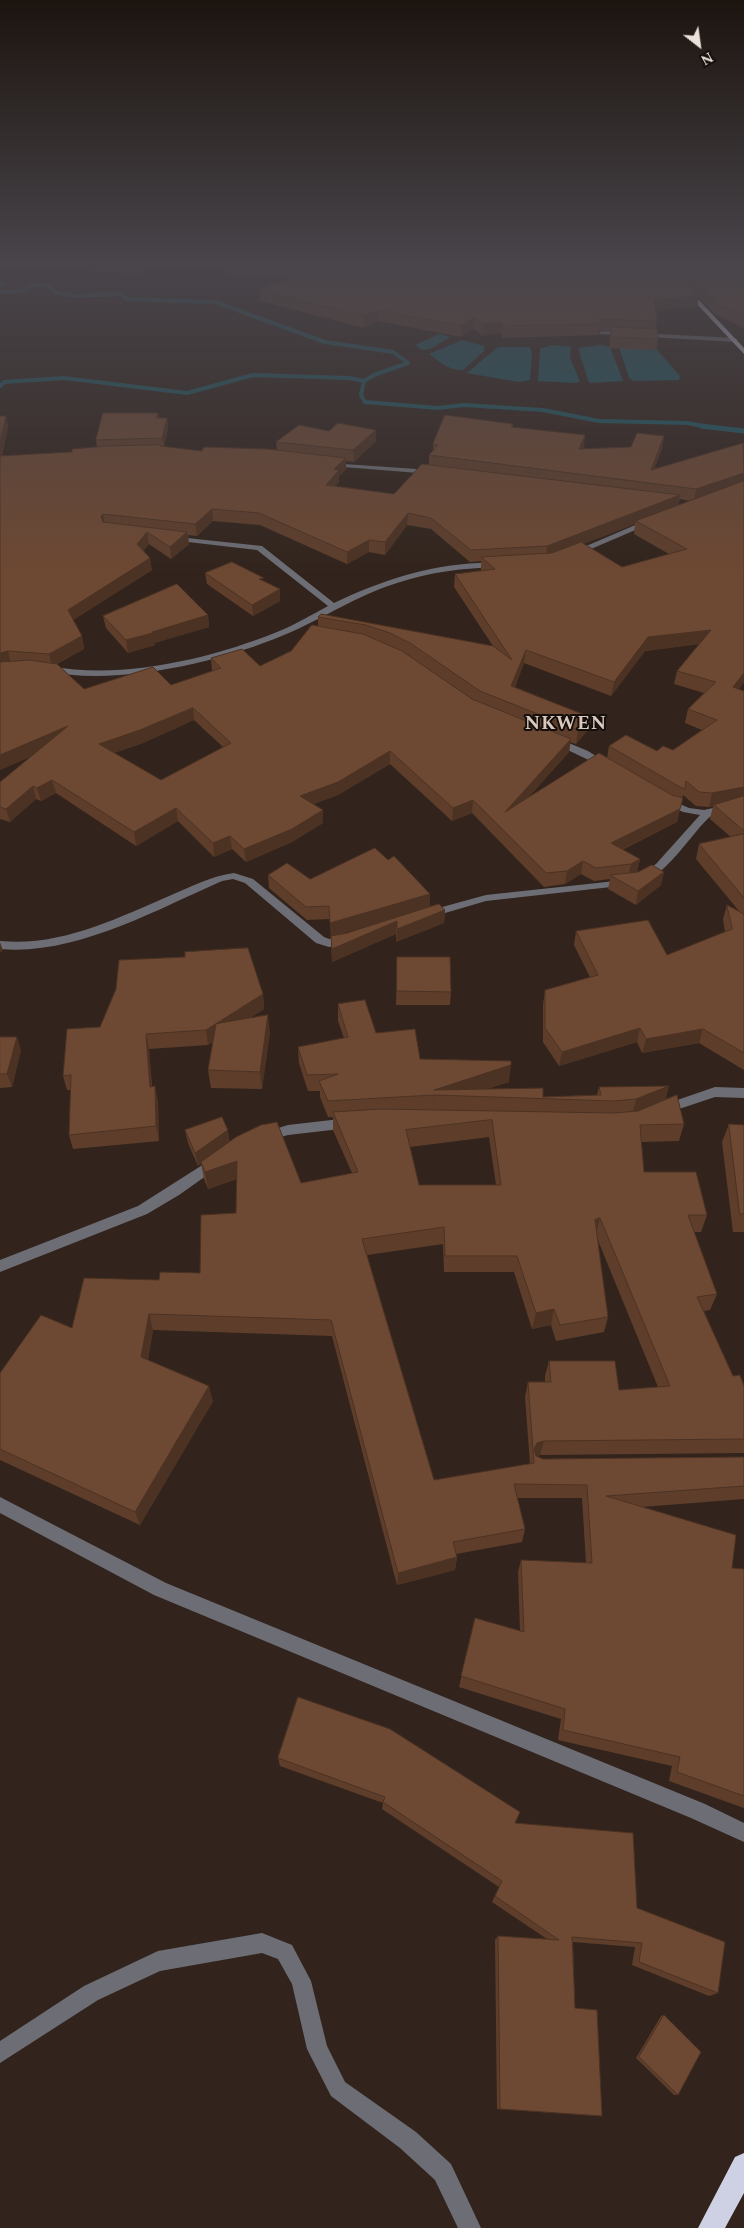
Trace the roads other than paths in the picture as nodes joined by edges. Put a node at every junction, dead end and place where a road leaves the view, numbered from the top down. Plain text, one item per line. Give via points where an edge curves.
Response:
1 (324, 463) edge
2 (438, 473) edge
3 (658, 519) edge
4 (164, 537) edge
5 (567, 556) edge
6 (505, 565) edge
7 (333, 606) junction
8 (290, 630) junction
9 (309, 633) edge
10 (36, 667) edge
11 (545, 737) edge
12 (617, 772) edge
13 (657, 795) edge
14 (744, 804) edge
15 (707, 814) junction
16 (421, 916) edge
17 (356, 937) edge
18 (0, 945) edge
19 (744, 1093) edge
20 (650, 1115) edge
21 (359, 1122) edge
22 (257, 1138) edge
23 (228, 1153) edge
24 (0, 1266) edge
25 (0, 1505) edge
26 (744, 1833) edge
27 (0, 2053) edge
28 (744, 2166) edge
29 (470, 2228) edge
30 (711, 2228) edge

1 - 2 street
3 - 5 street
4 - 7 street via 259,548
6 - 7 street via 440,568 375,588
7 - 8 street
8 - 9 street
8 - 10 street via 240,648 121,672 82,674
11 - 12 street via 584,753
13 - 15 street via 688,811
14 - 15 street
15 - 16 street via 660,866 632,882 486,898
17 - 18 street via 329,943 320,940 248,881 234,876 220,878 98,929 28,947
19 - 20 street via 714,1092
21 - 22 street via 288,1130
23 - 24 street via 160,1201
25 - 26 street via 160,1589 698,1811
27 - 29 street via 91,1993 158,1961 262,1943 285,1952 301,1981 317,2049 338,2089 408,2140 443,2172
28 - 30 highway

